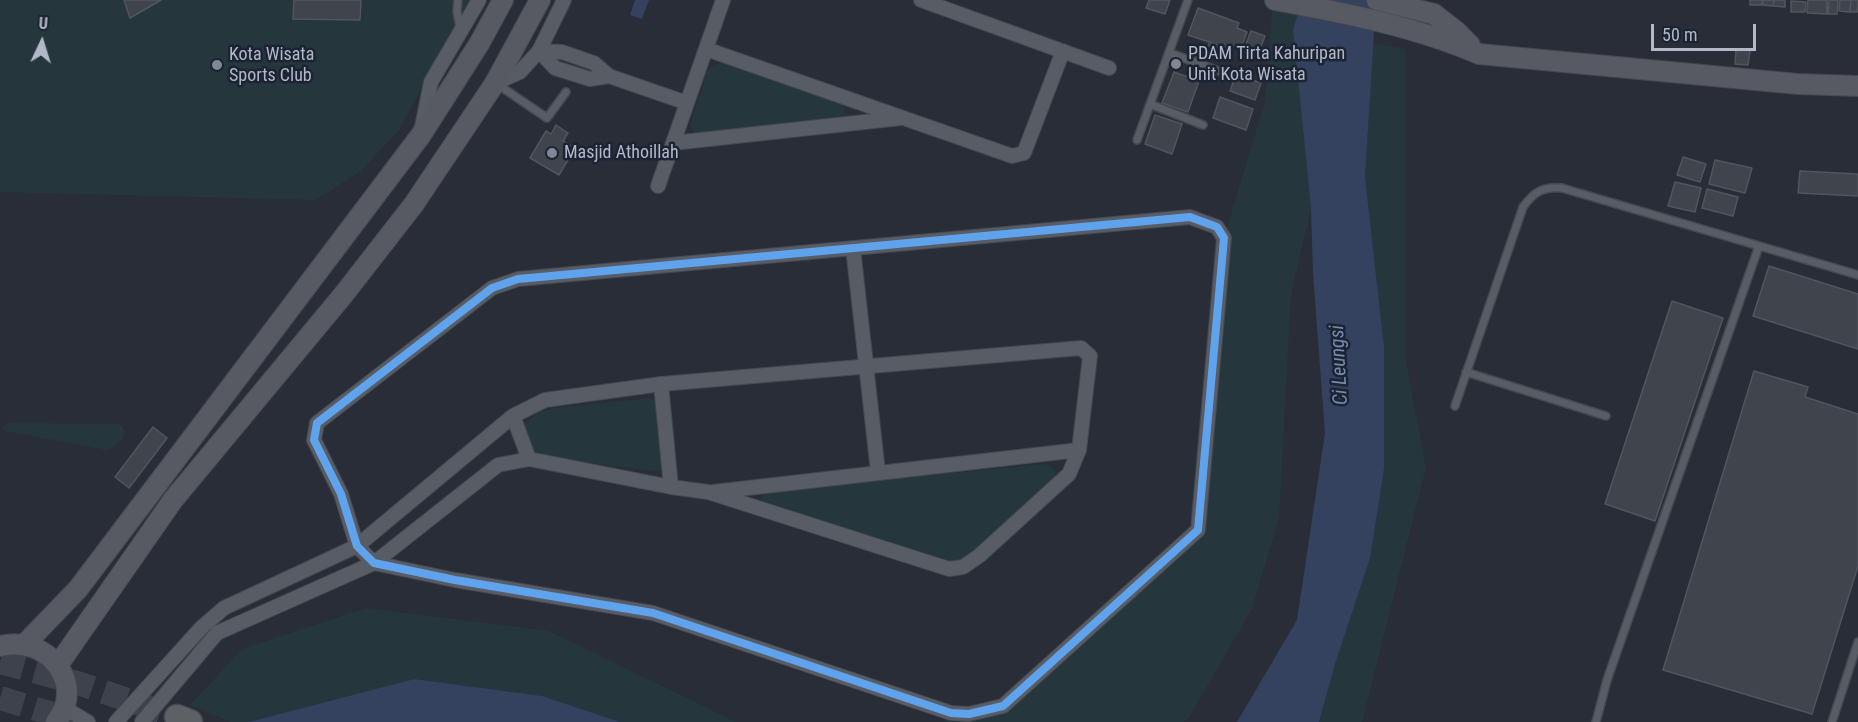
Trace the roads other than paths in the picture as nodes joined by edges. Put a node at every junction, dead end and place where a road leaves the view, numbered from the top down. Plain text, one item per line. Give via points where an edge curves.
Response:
1 (458, 0) edge
2 (479, 0) edge
3 (502, 0) edge
4 (540, 0) edge
5 (564, 0) edge
6 (723, 0) edge
7 (921, 0) edge
8 (1188, 0) edge
9 (1275, 0) edge
10 (1386, 2) edge
11 (461, 34) junction
12 (706, 48) junction
13 (539, 51) junction
14 (1064, 51) junction
15 (1170, 52) junction
16 (1479, 54) junction
17 (1109, 68) dead end
18 (1227, 74) dead end
19 (495, 83) junction
20 (1858, 86) edge
21 (566, 92) dead end
22 (687, 103) junction
23 (1150, 104) junction
24 (904, 118) junction
25 (1203, 125) dead end
26 (421, 135) junction
27 (1137, 140) dead end
28 (673, 143) junction
29 (658, 186) dead end
30 (1759, 246) junction
31 (853, 248) junction
32 (1858, 275) edge
33 (865, 366) junction
34 (1466, 372) junction
35 (661, 384) junction
36 (1455, 406) dead end
37 (513, 416) junction
38 (1606, 416) dead end
39 (1079, 450) junction
40 (530, 459) junction
41 (878, 472) junction
42 (671, 487) junction
43 (708, 492) junction
44 (357, 546) junction
45 (374, 563) junction
46 (1858, 642) edge
47 (25, 644) junction
48 (0, 646) edge
49 (57, 665) junction
50 (61, 715) edge
51 (88, 722) edge
52 (116, 722) edge
53 (142, 722) edge
54 (1596, 722) edge
55 (1832, 722) edge

1 - 11 lane
2 - 11 street
3 - 26 street
4 - 19 street
5 - 13 street
6 - 12 street
7 - 14 street
8 - 15 lane
9 - 16 street via 1391,25
10 - 16 street via 1434,14
11 - 26 street via 431,82
12 - 22 street
12 - 24 street
13 - 19 street via 520,72
13 - 22 street via 562,52 594,63 609,76
14 - 17 street
14 - 24 street via 1024,153 1012,156
15 - 18 lane
15 - 23 lane
16 - 20 street via 1798,84
19 - 21 lane via 547,118
19 - 49 street via 414,204 173,500
22 - 28 street
23 - 25 lane
23 - 27 lane
24 - 28 street
26 - 47 street via 78,589
28 - 29 street
30 - 32 lane
30 - 34 lane via 1562,188 1542,189 1523,207
30 - 54 lane via 1607,680
31 - 33 street
31 - 44 street via 518,279 492,288 317,423 314,440 341,494
31 - 45 street via 1190,217 1217,227 1224,238 1198,530 1003,706 969,714 951,713 653,613
33 - 35 street
33 - 39 street via 1081,348 1090,356
33 - 41 street
34 - 36 lane
34 - 38 lane
35 - 37 street via 545,400
35 - 42 street
37 - 40 street
37 - 44 street
39 - 41 street
39 - 43 street via 1069,474 980,556 963,567 949,569
40 - 42 street
40 - 45 street via 498,465
41 - 43 street
42 - 43 street
44 - 45 street
44 - 52 street via 224,609 201,628
45 - 53 street via 217,633
46 - 55 lane
47 - 48 street
47 - 49 street via 49,655
49 - 50 street via 65,685
50 - 51 street

